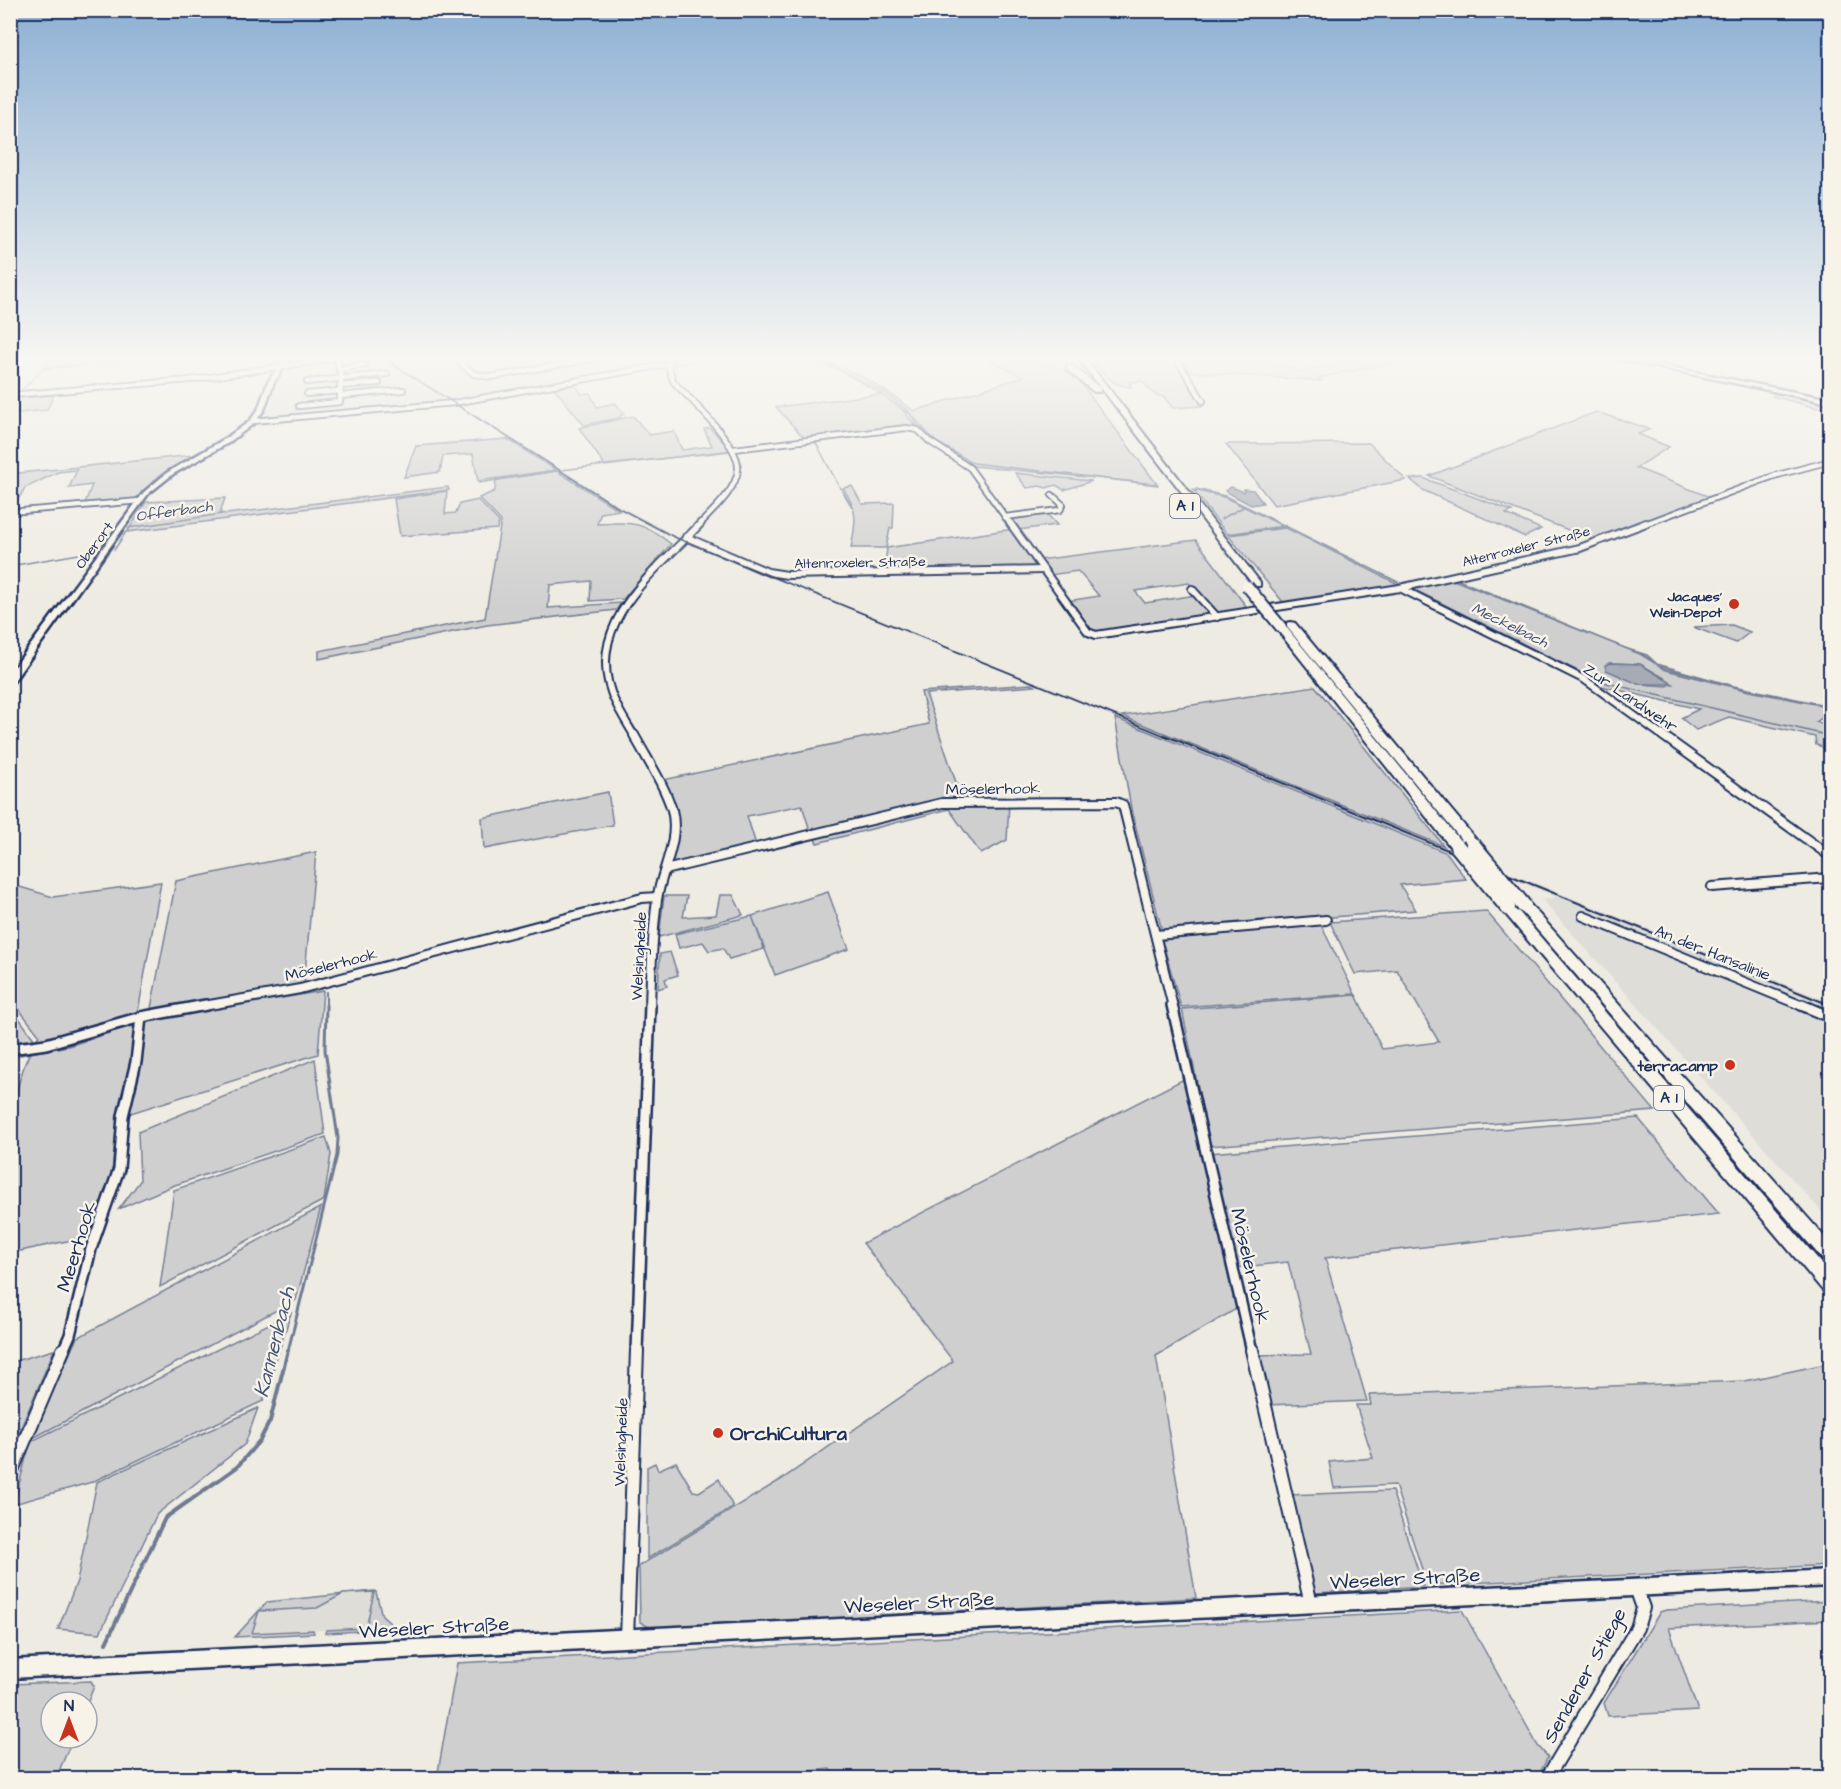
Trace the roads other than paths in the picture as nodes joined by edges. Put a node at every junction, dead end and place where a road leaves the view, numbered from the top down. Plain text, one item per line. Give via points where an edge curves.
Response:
1 (226, 441) edge
2 (727, 441) edge
3 (802, 441) edge
4 (933, 441) edge
5 (1138, 441) edge
6 (1145, 441) edge
7 (734, 449) junction
8 (1830, 460) edge
9 (1183, 478) dead end
10 (1052, 495) dead end
11 (140, 501) junction
12 (1197, 510) junction
13 (10, 512) edge
14 (1005, 517) junction
15 (686, 537) junction
16 (1043, 570) junction
17 (1252, 585) junction
18 (1402, 588) junction
19 (1192, 589) dead end
20 (1217, 617) junction
21 (1286, 626) junction
22 (10, 680) edge
23 (1830, 856) edge
24 (665, 870) junction
25 (1830, 878) edge
26 (1712, 887) dead end
27 (657, 897) junction
28 (1516, 907) junction
29 (1583, 915) dead end
30 (1326, 920) dead end
31 (1156, 935) junction
32 (141, 1017) junction
33 (1830, 1017) edge
34 (10, 1049) edge
35 (1830, 1255) edge
36 (1830, 1286) edge
37 (10, 1475) edge
38 (1830, 1578) edge
39 (1636, 1588) junction
40 (1311, 1604) junction
41 (627, 1639) junction
42 (10, 1670) edge
43 (1547, 1779) edge

1 - 11 main road, Oberort via 171,472
2 - 7 street
3 - 7 street, Altenroxeler Straße
4 - 14 street, Altenroxeler Straße via 970,468
5 - 17 highway, A 1
6 - 12 highway, A 1
7 - 15 street, Welsingheide via 738,469 732,486
8 - 18 street, Altenroxeler Straße via 1774,476 1580,548
9 - 12 highway
10 - 14 street via 1063,505 1060,510
11 - 13 street
11 - 22 main road, Oberort
12 - 17 highway, A 1
14 - 16 street, Altenroxeler Straße
15 - 16 street, Altenroxeler Straße via 768,572 787,575
15 - 24 street, Welsingheide via 622,609 607,639 605,653 611,693 672,812 675,831
16 - 20 street, Altenroxeler Straße via 1088,632 1096,635
17 - 21 highway, A 1, bridge
18 - 20 street, Altenroxeler Straße
18 - 23 street, Zur Landwehr via 1585,680
19 - 20 street
21 - 28 highway, A 1, bridge via 1473,845
21 - 28 highway, A 1, bridge via 1457,846
24 - 27 street, Welsingheide
24 - 31 street, Möselerhook via 942,803 1116,802 1126,808
25 - 26 street
27 - 32 street, Möselerhook via 300,989
27 - 41 street, Welsingheide via 651,951
28 - 35 highway, A 1
28 - 36 highway, A 1
29 - 33 street, An der Hansalinie
30 - 31 street
31 - 40 street, Möselerhook
32 - 34 street, Möselerhook via 46,1044
32 - 37 street, Meerhook via 136,1062 123,1116 119,1169 91,1249 70,1335
38 - 39 main road, Weseler Straße
39 - 40 main road, Weseler Straße
39 - 43 street, Sendener Stiege via 1643,1608 1637,1628
40 - 41 main road, Weseler Straße
41 - 42 main road, Weseler Straße

